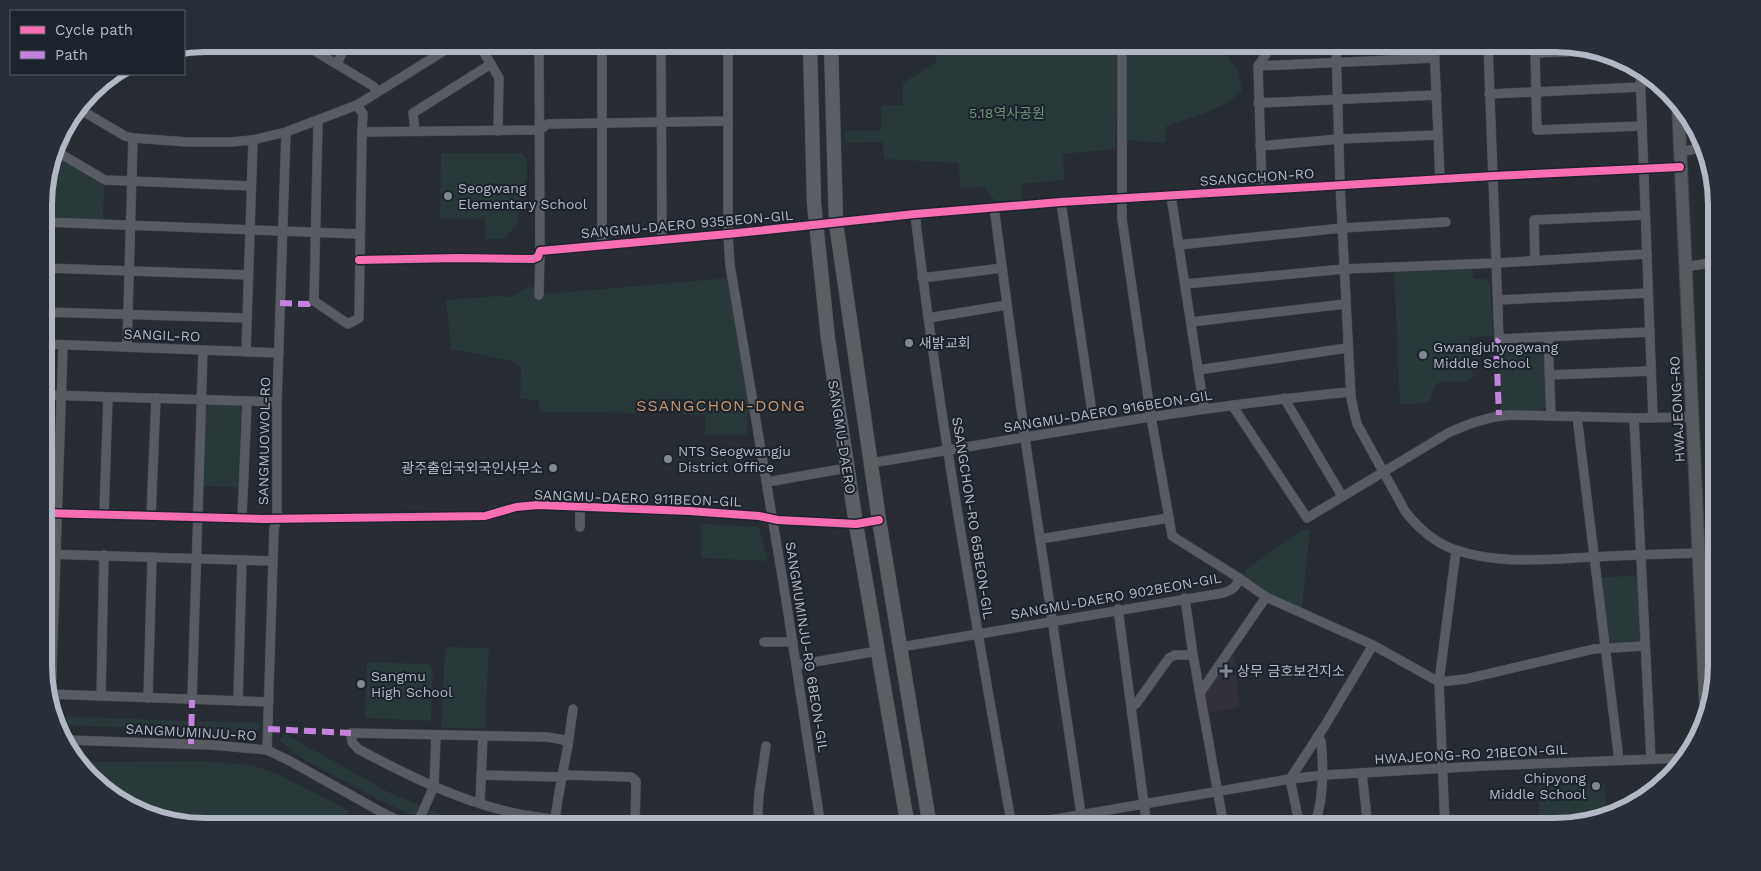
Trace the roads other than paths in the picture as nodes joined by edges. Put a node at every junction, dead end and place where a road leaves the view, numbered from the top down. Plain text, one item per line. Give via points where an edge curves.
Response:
1 (318, 53) edge
2 (342, 53) edge
3 (440, 53) edge
4 (484, 53) edge
5 (539, 53) edge
6 (602, 53) edge
7 (661, 53) edge
8 (728, 53) edge
9 (810, 53) edge
10 (831, 53) edge
11 (1122, 53) edge
12 (1267, 53) edge
13 (1336, 53) edge
14 (1435, 53) edge
15 (1488, 53) edge
16 (1535, 53) edge
17 (1435, 58) junction
18 (1337, 63) junction
19 (337, 64) junction
20 (491, 64) junction
21 (1258, 66) junction
22 (1640, 78) edge
23 (1640, 87) junction
24 (377, 92) junction
25 (1536, 92) junction
26 (1489, 94) junction
27 (1437, 95) junction
28 (1338, 100) junction
29 (1258, 103) junction
30 (357, 104) junction
31 (84, 112) edge
32 (1678, 114) edge
33 (318, 121) junction
34 (728, 121) junction
35 (661, 122) junction
36 (602, 123) junction
37 (1642, 126) junction
38 (539, 130) junction
39 (415, 131) junction
40 (498, 131) junction
41 (286, 132) junction
42 (362, 132) junction
43 (1438, 135) junction
44 (133, 138) junction
45 (253, 140) junction
46 (1339, 140) junction
47 (1260, 146) junction
48 (1698, 149) edge
49 (1680, 152) junction
50 (62, 154) edge
51 (1680, 167) junction
52 (1643, 169) junction
53 (1493, 176) junction
54 (1440, 179) junction
55 (132, 181) junction
56 (1340, 184) junction
57 (251, 186) junction
58 (1262, 190) junction
59 (1171, 196) junction
60 (1121, 198) junction
61 (1061, 202) junction
62 (994, 207) junction
63 (915, 214) junction
64 (1645, 215) junction
65 (53, 222) edge
66 (1446, 222) dead end
67 (836, 223) junction
68 (816, 225) junction
69 (131, 226) junction
70 (1342, 228) junction
71 (250, 230) junction
72 (282, 231) junction
73 (316, 233) junction
74 (360, 234) junction
75 (728, 234) junction
76 (662, 240) junction
77 (602, 244) junction
78 (1178, 245) junction
79 (540, 251) junction
80 (1646, 254) junction
81 (359, 260) junction
82 (1535, 260) junction
83 (1497, 263) junction
84 (1708, 263) edge
85 (1685, 267) junction
86 (53, 268) edge
87 (1002, 268) junction
88 (1344, 269) junction
89 (129, 271) junction
90 (248, 275) junction
91 (922, 278) junction
92 (1185, 284) junction
93 (1648, 293) junction
94 (539, 295) dead end
95 (1498, 300) junction
96 (1345, 304) junction
97 (1007, 305) junction
98 (53, 312) edge
99 (128, 314) junction
100 (247, 318) junction
101 (928, 318) junction
102 (1190, 322) junction
103 (1650, 332) junction
104 (1548, 337) junction
105 (53, 344) edge
106 (63, 345) junction
107 (127, 347) junction
108 (1347, 348) junction
109 (203, 350) junction
110 (246, 352) junction
111 (279, 353) junction
112 (1198, 370) junction
113 (1651, 371) junction
114 (1549, 375) junction
115 (1350, 392) junction
116 (53, 395) edge
117 (61, 395) junction
118 (108, 397) junction
119 (156, 398) junction
120 (1284, 398) junction
121 (202, 400) junction
122 (246, 401) junction
123 (277, 402) junction
124 (1232, 405) junction
125 (1204, 408) junction
126 (1551, 415) junction
127 (1577, 416) junction
128 (1151, 417) junction
129 (1693, 417) junction
130 (1634, 418) junction
131 (1653, 418) junction
132 (1094, 426) junction
133 (1025, 438) junction
134 (949, 450) junction
135 (870, 463) junction
136 (847, 468) junction
137 (1383, 472) junction
138 (52, 473) edge
139 (58, 473) junction
140 (767, 482) junction
141 (1342, 496) junction
142 (580, 507) junction
143 (52, 513) edge
144 (57, 513) junction
145 (104, 514) junction
146 (152, 516) junction
147 (198, 518) junction
148 (242, 518) junction
149 (277, 518) junction
150 (772, 518) junction
151 (1168, 518) junction
152 (879, 520) junction
153 (856, 524) junction
154 (580, 526) dead end
155 (1040, 539) junction
156 (1456, 551) junction
157 (1700, 553) junction
158 (52, 554) edge
159 (56, 554) junction
160 (1641, 555) junction
161 (104, 556) junction
162 (152, 557) junction
163 (1594, 557) junction
164 (197, 558) junction
165 (242, 560) junction
166 (273, 561) junction
167 (1239, 578) junction
168 (52, 580) edge
169 (1266, 597) junction
170 (1185, 598) junction
171 (1118, 609) junction
172 (1052, 620) junction
173 (977, 633) junction
174 (764, 642) dead end
175 (793, 642) junction
176 (1373, 645) junction
177 (1645, 646) junction
178 (901, 647) junction
179 (1606, 648) junction
180 (878, 651) junction
181 (1193, 655) junction
182 (797, 665) junction
183 (1439, 682) junction
184 (1200, 693) junction
185 (1705, 694) edge
186 (55, 696) edge
187 (101, 696) junction
188 (148, 698) junction
189 (192, 700) junction
190 (238, 701) junction
191 (269, 702) junction
192 (1130, 706) junction
193 (574, 708) dead end
194 (436, 735) junction
195 (483, 736) junction
196 (1318, 736) junction
197 (72, 740) edge
198 (568, 745) junction
199 (766, 746) dead end
200 (267, 750) junction
201 (1676, 758) edge
202 (1651, 759) junction
203 (1620, 760) junction
204 (1441, 769) junction
205 (1362, 773) junction
206 (481, 775) junction
207 (1324, 775) junction
208 (563, 777) junction
209 (1290, 779) junction
210 (434, 786) junction
211 (1218, 792) junction
212 (480, 803) junction
213 (1144, 805) junction
214 (1081, 815) junction
215 (396, 818) edge
216 (419, 818) edge
217 (534, 818) edge
218 (555, 818) edge
219 (635, 818) edge
220 (758, 818) edge
221 (820, 818) edge
222 (906, 818) edge
223 (929, 818) edge
224 (1008, 818) edge
225 (1063, 818) edge
226 (1082, 818) edge
227 (1146, 818) edge
228 (1222, 818) edge
229 (1298, 818) edge
230 (1317, 818) edge
231 (1367, 818) edge
232 (1444, 818) edge

1 - 19 street
2 - 19 street
3 - 24 street
4 - 20 street
5 - 38 street
6 - 36 street, SANGMU-DAERO 935BEON-GIL
7 - 35 street, SANGMU-DAERO 935BEON-GIL
8 - 34 street, SANGMUMINJU-RO 6BEON-GIL
9 - 68 main road, SANGMU-DAERO
10 - 67 main road, SANGMU-DAERO
11 - 60 street
12 - 21 street
13 - 18 street
14 - 17 street
15 - 26 street
16 - 25 street
17 - 18 street
17 - 27 street
18 - 21 street
18 - 28 street
19 - 24 street via 373,86
20 - 39 street via 413,113
20 - 40 street via 499,78
21 - 29 street
22 - 23 street
23 - 25 street
23 - 37 street
24 - 30 street
25 - 26 street
25 - 37 street via 1537,130
26 - 53 street
27 - 28 street
27 - 43 street
28 - 29 street
28 - 46 street
29 - 47 street
30 - 33 street
30 - 42 street via 363,114
31 - 44 street
32 - 49 street, HWAJEONG-RO
33 - 41 street
33 - 73 street
34 - 35 street
34 - 75 street, SANGMUMINJU-RO 6BEON-GIL
35 - 36 street
35 - 76 street, SANGMU-DAERO 935BEON-GIL
36 - 38 street via 548,124
36 - 77 street, SANGMU-DAERO 935BEON-GIL
37 - 52 street
38 - 40 street
38 - 79 street
39 - 40 street
39 - 42 street
41 - 45 street
41 - 72 street, SANGMUOWOL-RO
42 - 74 street
43 - 46 street
43 - 54 street
44 - 45 street via 188,142
44 - 55 street
45 - 57 street
46 - 47 street
46 - 56 street
47 - 58 street
48 - 49 street
49 - 51 street, HWAJEONG-RO
50 - 55 street via 105,180
51 - 52 street, SSANGCHON-RO
51 - 85 street, HWAJEONG-RO
52 - 53 street, SSANGCHON-RO
52 - 64 street
53 - 54 street, SSANGCHON-RO
53 - 83 street
54 - 56 street, SSANGCHON-RO
55 - 57 street
55 - 69 street
56 - 58 street, SSANGCHON-RO
56 - 70 street
57 - 71 street
58 - 59 street, SSANGCHON-RO
59 - 60 street, SSANGCHON-RO
59 - 78 street
60 - 61 street, SSANGCHON-RO
60 - 128 street
61 - 62 street, SSANGCHON-RO
61 - 132 street
62 - 63 street, SSANGCHON-RO
62 - 87 street
63 - 67 street, SSANGCHON-RO
63 - 91 street, SSANGCHON-RO 65BEON-GIL
64 - 80 street
64 - 82 street via 1534,220
65 - 69 street
66 - 70 street
67 - 68 street, SANGMU-DAERO 935BEON-GIL
67 - 135 main road, SANGMU-DAERO
68 - 75 street, SANGMU-DAERO 935BEON-GIL
68 - 136 main road, SANGMU-DAERO via 826,330
69 - 71 street
69 - 89 street
70 - 78 street
70 - 88 street
71 - 72 street
71 - 90 street
72 - 73 street
72 - 111 street, SANGMUOWOL-RO
73 - 74 street
73 - 81 street via 314,301 348,324 358,318
74 - 81 street
75 - 76 street, SANGMU-DAERO 935BEON-GIL
75 - 140 street, SANGMUMINJU-RO 6BEON-GIL via 730,265
76 - 77 street, SANGMU-DAERO 935BEON-GIL
77 - 79 street, SANGMU-DAERO 935BEON-GIL
78 - 92 street
79 - 81 street, SANGMU-DAERO 935BEON-GIL via 532,260
79 - 94 street
80 - 82 street
80 - 93 street
82 - 83 street
83 - 88 street
83 - 95 street
84 - 85 street
85 - 129 street, HWAJEONG-RO
86 - 89 street
87 - 91 street
87 - 97 street
88 - 92 street
88 - 96 street
89 - 90 street
89 - 99 street
90 - 100 street
91 - 101 street, SSANGCHON-RO 65BEON-GIL
92 - 102 street
93 - 95 street
93 - 103 street
95 - 104 street via 1499,339
96 - 102 street
96 - 108 street
97 - 101 street
97 - 133 street
98 - 99 street
99 - 100 street
99 - 107 street
100 - 110 street
101 - 134 street, SSANGCHON-RO 65BEON-GIL
102 - 112 street
103 - 104 street
103 - 113 street
104 - 114 street
105 - 106 street, SANGIL-RO
106 - 107 street, SANGIL-RO
106 - 117 street
107 - 109 street, SANGIL-RO
108 - 112 street
108 - 115 street
109 - 110 street, SANGIL-RO
109 - 121 street
110 - 111 street, SANGIL-RO
111 - 123 street, SANGMUOWOL-RO
112 - 125 street
113 - 114 street
113 - 131 street
114 - 126 street
115 - 120 street, SANGMU-DAERO 916BEON-GIL
115 - 137 street via 1356,424
116 - 117 street
117 - 118 street
117 - 139 street
118 - 119 street
118 - 145 street
119 - 121 street
119 - 146 street
120 - 124 street, SANGMU-DAERO 916BEON-GIL
120 - 141 street
121 - 122 street
121 - 147 street
122 - 123 street
122 - 148 street
123 - 149 street, SANGMUOWOL-RO
124 - 125 street, SANGMU-DAERO 916BEON-GIL
124 - 141 street via 1306,518
125 - 128 street, SANGMU-DAERO 916BEON-GIL
126 - 127 street
126 - 137 street via 1499,415 1468,424
127 - 130 street
127 - 163 street
128 - 132 street, SANGMU-DAERO 916BEON-GIL
128 - 151 street
129 - 131 street
129 - 157 street, HWAJEONG-RO
130 - 131 street
130 - 160 street
132 - 133 street, SANGMU-DAERO 916BEON-GIL
133 - 134 street, SANGMU-DAERO 916BEON-GIL
133 - 155 street
134 - 135 street, SANGMU-DAERO 916BEON-GIL
134 - 173 street, SSANGCHON-RO 65BEON-GIL
135 - 152 main road, SANGMU-DAERO
136 - 140 street
136 - 153 main road, SANGMU-DAERO
137 - 141 street
137 - 156 street via 1411,519 1437,541
138 - 139 street
139 - 144 street
140 - 150 street, SANGMUMINJU-RO 6BEON-GIL
142 - 149 street, SANGMU-DAERO 911BEON-GIL via 516,507 485,516
142 - 150 street, SANGMU-DAERO 911BEON-GIL
142 - 154 street
143 - 144 street, SANGMU-DAERO 911BEON-GIL
144 - 145 street, SANGMU-DAERO 911BEON-GIL
144 - 159 street
145 - 146 street, SANGMU-DAERO 911BEON-GIL
146 - 147 street, SANGMU-DAERO 911BEON-GIL
147 - 148 street, SANGMU-DAERO 911BEON-GIL
147 - 164 street
148 - 149 street, SANGMU-DAERO 911BEON-GIL
149 - 166 street, SANGMUOWOL-RO
150 - 153 street, SANGMU-DAERO 911BEON-GIL
150 - 175 street, SANGMUMINJU-RO 6BEON-GIL
151 - 155 street
151 - 167 street via 1172,536
152 - 153 street, SANGMU-DAERO 911BEON-GIL
152 - 178 main road, SANGMU-DAERO
153 - 180 main road, SANGMU-DAERO
155 - 172 street
156 - 163 street via 1495,559
156 - 183 street
157 - 160 street
157 - 185 street, HWAJEONG-RO
158 - 159 street
159 - 161 street
159 - 168 street
160 - 163 street
160 - 177 street
161 - 162 street
161 - 187 street
162 - 164 street
162 - 188 street
163 - 179 street
164 - 165 street
164 - 189 street
165 - 166 street
165 - 190 street
166 - 191 street, SANGMUOWOL-RO
167 - 169 street
167 - 170 street, SANGMU-DAERO 902BEON-GIL via 1237,586 1230,591
169 - 176 street
169 - 184 street
170 - 171 street, SANGMU-DAERO 902BEON-GIL
170 - 181 street
171 - 172 street, SANGMU-DAERO 902BEON-GIL
171 - 192 street
172 - 173 street, SANGMU-DAERO 902BEON-GIL
172 - 214 street
173 - 178 street, SANGMU-DAERO 902BEON-GIL
173 - 224 street, SSANGCHON-RO 65BEON-GIL
174 - 175 street
175 - 182 street, SANGMUMINJU-RO 6BEON-GIL
176 - 183 street
176 - 196 street
177 - 179 street
177 - 202 street
178 - 223 main road, SANGMU-DAERO
179 - 183 street
179 - 203 street
180 - 182 street
180 - 222 main road, SANGMU-DAERO
181 - 184 street
181 - 192 street via 1169,658 1136,704
182 - 221 street, SANGMUMINJU-RO 6BEON-GIL
183 - 204 street
184 - 211 street
186 - 187 street
187 - 188 street
188 - 189 street
189 - 190 street
190 - 191 street
191 - 200 street, SANGMUOWOL-RO
192 - 213 street
193 - 198 street
194 - 195 street
194 - 210 street
194 - 210 street via 351,733 352,742 358,749
195 - 198 street via 547,737 564,740
195 - 206 street
196 - 207 street
196 - 209 street
197 - 200 street, SANGMUMINJU-RO
198 - 208 street
199 - 220 street
200 - 215 street, SANGMUMINJU-RO
201 - 202 street, HWAJEONG-RO 21BEON-GIL
202 - 203 street, HWAJEONG-RO 21BEON-GIL
203 - 204 street, HWAJEONG-RO 21BEON-GIL
204 - 205 street, HWAJEONG-RO 21BEON-GIL
204 - 232 street
205 - 207 street, HWAJEONG-RO 21BEON-GIL
205 - 231 street
206 - 208 street
206 - 212 street
207 - 209 street, HWAJEONG-RO 21BEON-GIL
207 - 230 street
208 - 218 street
208 - 219 street via 631,777 637,788
209 - 211 street, HWAJEONG-RO 21BEON-GIL
209 - 229 street
210 - 212 street
210 - 216 street
211 - 213 street, HWAJEONG-RO 21BEON-GIL
211 - 228 street
212 - 217 street
213 - 214 street, HWAJEONG-RO 21BEON-GIL
213 - 227 street
214 - 225 street, HWAJEONG-RO 21BEON-GIL
214 - 226 street

